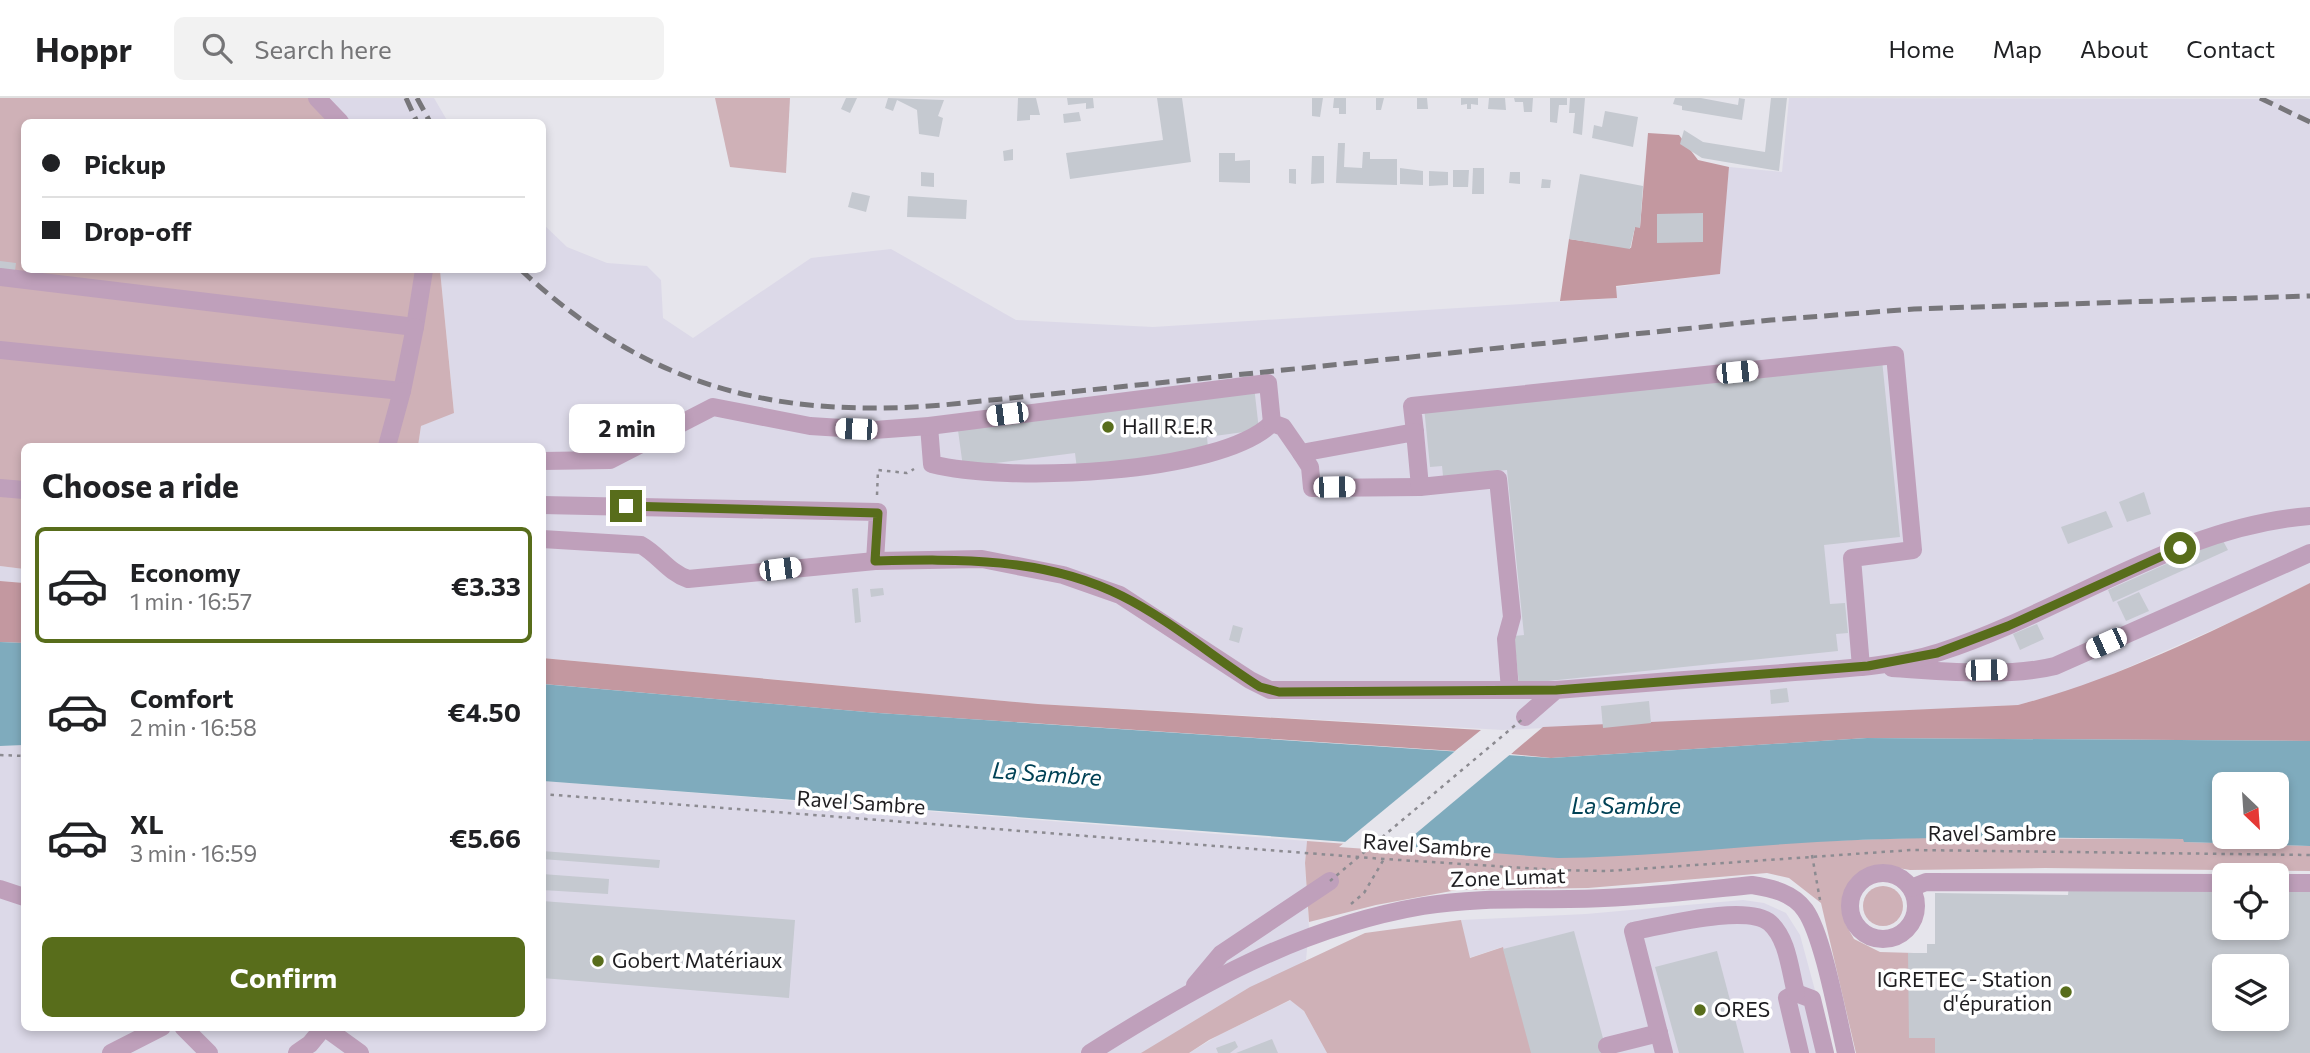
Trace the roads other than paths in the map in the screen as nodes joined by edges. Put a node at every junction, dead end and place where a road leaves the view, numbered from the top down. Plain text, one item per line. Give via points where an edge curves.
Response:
1 (317, 98) edge
2 (337, 119) edge
3 (424, 273) edge
4 (0, 277) edge
5 (415, 327) junction
6 (0, 350) edge
7 (402, 391) junction
8 (1272, 423) junction
9 (929, 426) junction
10 (1415, 432) junction
11 (388, 443) edge
12 (1301, 453) junction
13 (546, 461) edge
14 (1420, 487) junction
15 (0, 488) edge
16 (21, 490) edge
17 (546, 505) edge
18 (2310, 516) edge
19 (546, 539) edge
20 (2310, 553) edge
21 (875, 561) junction
22 (1865, 666) junction
23 (1510, 690) junction
24 (1556, 690) junction
25 (1525, 717) road end
26 (1330, 881) road end
27 (2212, 883) edge
28 (2289, 883) edge
29 (2310, 883) edge
30 (1911, 888) dead end
31 (0, 889) edge
32 (21, 896) edge
33 (1192, 989) junction
34 (1796, 993) junction
35 (154, 1031) edge
36 (188, 1031) edge
37 (320, 1031) edge
38 (330, 1031) edge
39 (1659, 1033) junction
40 (1607, 1046) dead end
41 (111, 1053) edge
42 (209, 1053) edge
43 (297, 1053) edge
44 (360, 1053) edge
45 (1090, 1053) edge
46 (1664, 1053) edge
47 (1800, 1053) edge
48 (1825, 1053) edge
49 (1846, 1053) edge

1 - 2 street
3 - 5 street
4 - 5 street
5 - 7 street
6 - 7 street
7 - 11 street
8 - 9 street via 1268,383
8 - 9 street via 1259,436 1192,458 1093,472 964,471 932,464
8 - 12 street via 1283,427
9 - 13 street via 829,428 713,407 610,460
10 - 12 street
10 - 14 street
10 - 22 street via 1412,406 1895,355 1913,550 1852,558
12 - 14 street via 1310,467 1312,488
14 - 23 street via 1497,479 1512,617 1506,639
15 - 16 street
17 - 21 street via 878,513
18 - 22 street via 2248,526 2180,548 1937,653
19 - 21 street via 630,542 651,550 675,574 688,579
20 - 22 street via 2045,668 1940,671
21 - 23 street via 982,559 1083,580 1136,604 1270,690
22 - 24 street
23 - 24 street
24 - 25 street
26 - 33 street via 1221,954
27 - 30 street via 1926,882
28 - 29 street
31 - 32 street
33 - 45 street, Zone Lumat
33 - 49 street, Zone Lumat via 1261,956 1346,924 1424,906 1474,900 1605,898 1752,885 1772,888 1805,910 1816,933
34 - 39 street via 1784,944 1769,922 1749,915 1633,931
34 - 47 street via 1787,998
34 - 48 street via 1812,999
35 - 41 street
36 - 42 street
37 - 43 street
38 - 44 street
39 - 40 street
39 - 46 street

